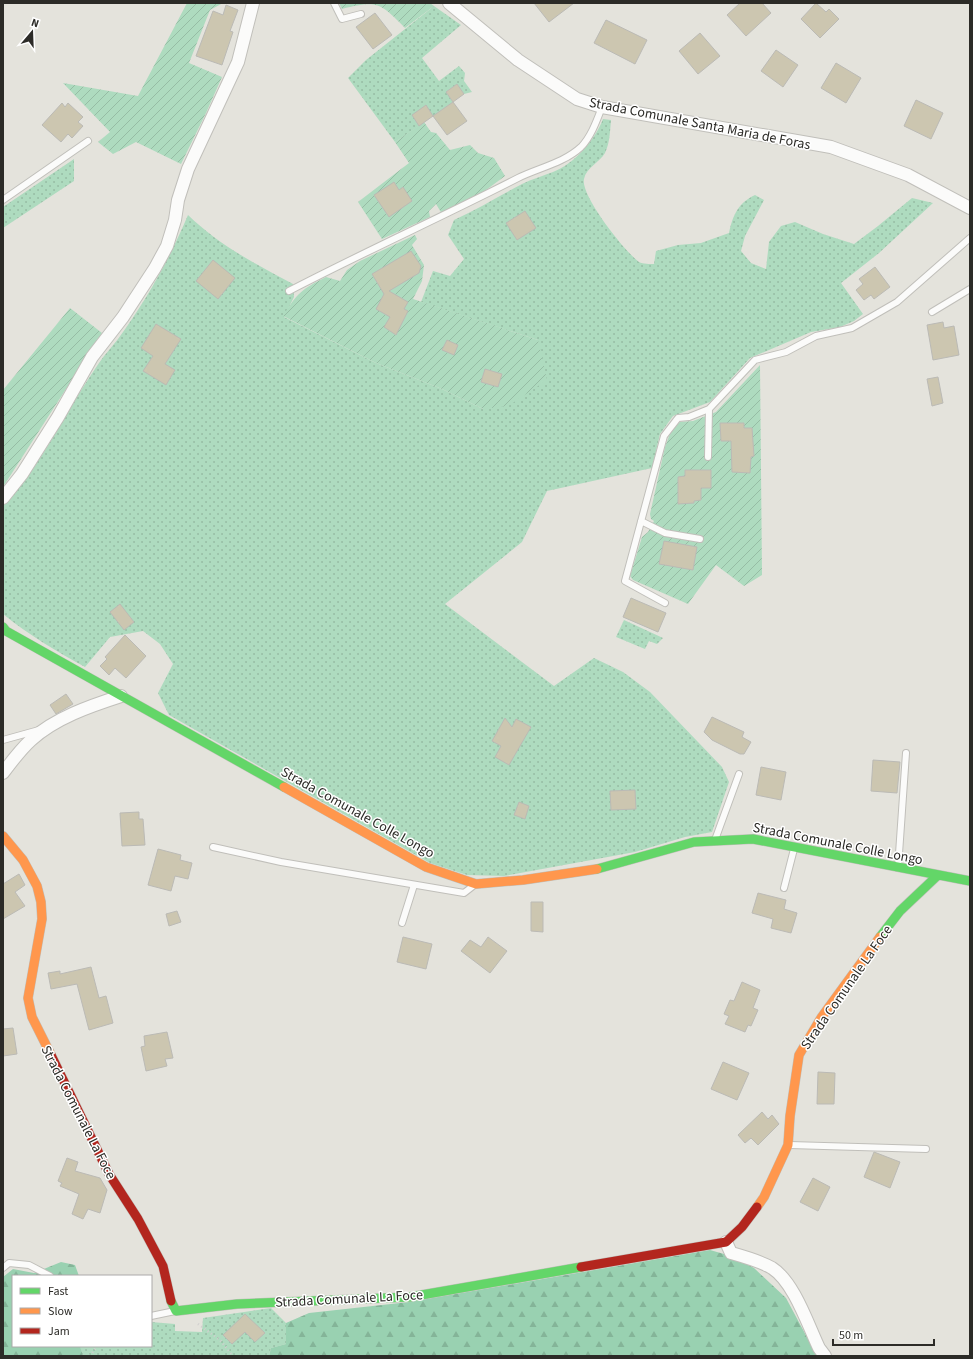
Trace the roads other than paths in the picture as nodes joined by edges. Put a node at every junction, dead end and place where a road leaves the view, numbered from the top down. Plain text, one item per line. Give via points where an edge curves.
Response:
1 (253, 3) edge
2 (334, 3) edge
3 (449, 3) edge
4 (361, 14) dead end
5 (602, 107) junction
6 (88, 141) dead end
7 (3, 200) edge
8 (970, 208) edge
9 (970, 238) edge
10 (970, 289) edge
11 (289, 291) dead end
12 (932, 312) dead end
13 (709, 409) junction
14 (708, 457) dead end
15 (3, 498) edge
16 (641, 521) junction
17 (700, 539) dead end
18 (665, 602) dead end
19 (3, 627) edge
20 (121, 696) junction
21 (44, 730) junction
22 (3, 740) edge
23 (906, 753) dead end
24 (3, 773) edge
25 (739, 774) dead end
26 (3, 836) edge
27 (714, 841) junction
28 (213, 847) dead end
29 (794, 847) junction
30 (898, 868) junction
31 (937, 876) junction
32 (970, 881) edge
33 (476, 884) junction
34 (414, 885) junction
35 (784, 888) dead end
36 (402, 923) dead end
37 (788, 1145) junction
38 (926, 1149) dead end
39 (726, 1242) junction
40 (6, 1261) edge
41 (3, 1268) edge
42 (48, 1275) edge
43 (176, 1311) junction
44 (152, 1316) edge
45 (825, 1356) edge

1 - 15 street via 238,62 188,169 167,246 123,317 92,357 22,474
2 - 4 lane via 342,19
3 - 5 street, Strada Comunale Santa Maria de Foras via 518,60 577,99
5 - 8 street, Strada Comunale Santa Maria de Foras via 831,147 908,175
5 - 11 lane via 581,147 568,155
6 - 7 lane
9 - 13 lane via 896,302 852,328 816,336 786,352 756,360
10 - 12 lane
13 - 14 lane
13 - 16 lane via 689,417 678,418 664,436
16 - 17 lane via 664,533
16 - 18 lane via 625,581
19 - 20 street, Strada Comunale Colle Longo
20 - 21 street via 58,721
20 - 33 street, Strada Comunale Colle Longo via 426,868
21 - 22 lane
21 - 24 street via 19,751
23 - 30 lane
25 - 27 lane
26 - 43 street, Strada Comunale La Foce via 23,860 37,886 41,902 42,919 28,998 32,1017 109,1174 138,1219 163,1266 171,1301
27 - 29 street, Strada Comunale Colle Longo via 753,839
27 - 33 street, Strada Comunale Colle Longo via 694,842 596,869
28 - 34 lane via 281,862
29 - 30 street, Strada Comunale Colle Longo
29 - 35 lane
30 - 31 street, Strada Comunale Colle Longo
31 - 32 street, Strada Comunale Colle Longo
31 - 37 street, Strada Comunale La Foce via 900,911 861,961 821,1018 799,1055
33 - 34 lane via 464,893
34 - 36 lane
37 - 38 lane
37 - 39 street, Strada Comunale La Foce via 764,1196 742,1227
39 - 43 street, Strada Comunale La Foce via 410,1297 237,1304
39 - 45 street via 731,1253 761,1262 774,1269 787,1282
40 - 41 lane
40 - 42 lane via 29,1264
43 - 44 lane

